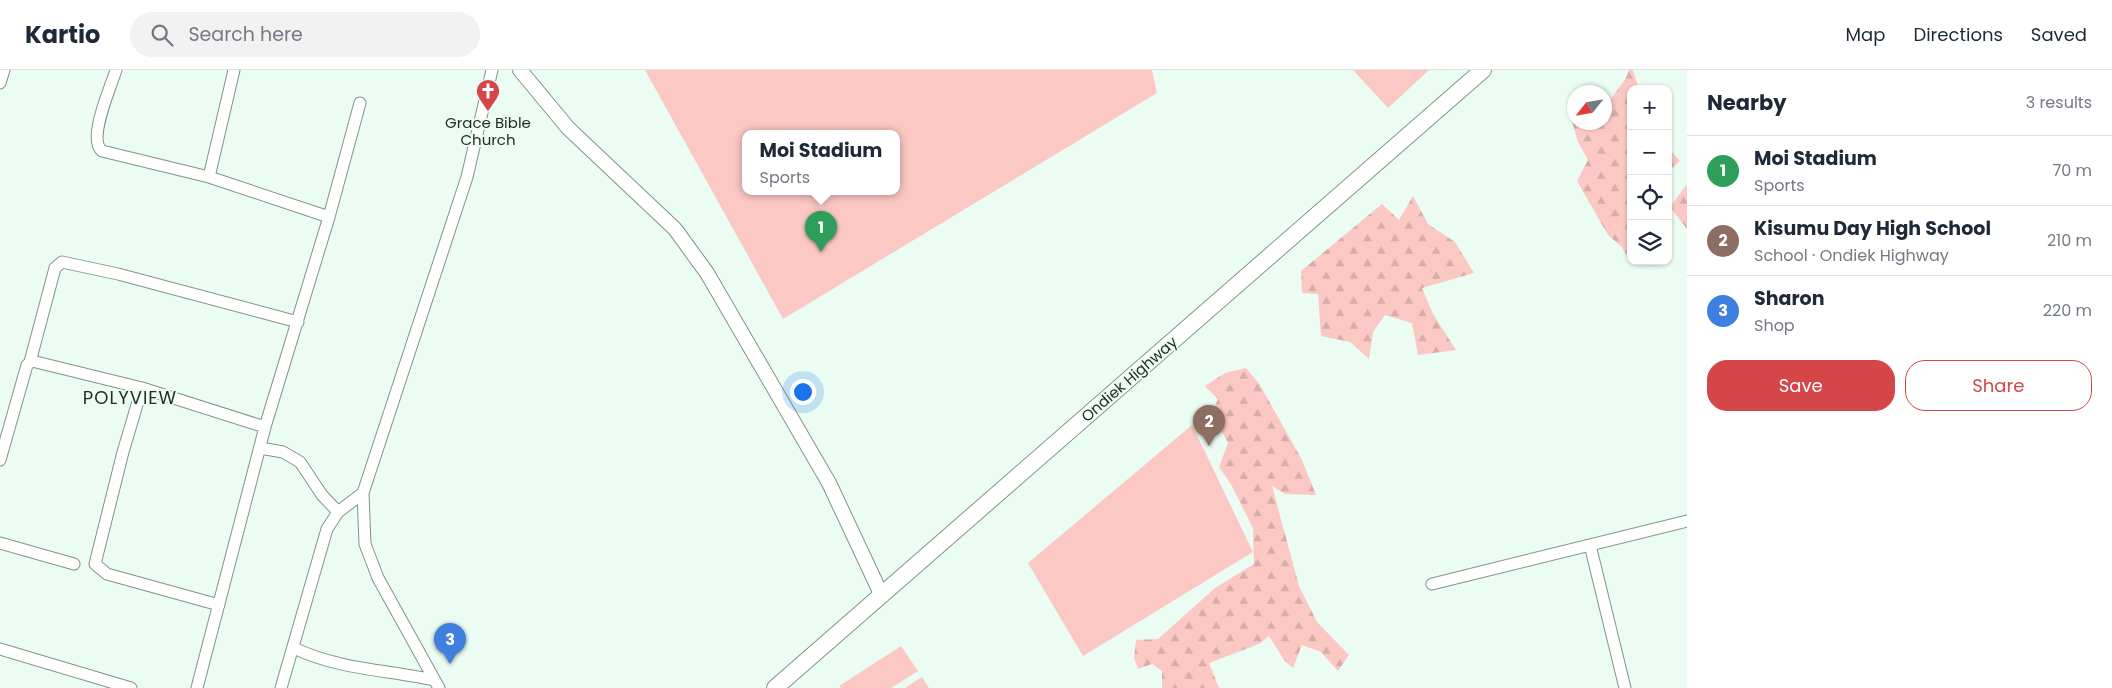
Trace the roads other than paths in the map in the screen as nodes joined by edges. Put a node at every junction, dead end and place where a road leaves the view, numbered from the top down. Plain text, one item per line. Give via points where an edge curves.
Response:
1 (4, 70) edge
2 (116, 70) edge
3 (234, 70) edge
4 (492, 70) edge
5 (520, 70) edge
6 (1483, 70) edge
7 (0, 83) edge
8 (360, 103) dead end
9 (209, 177) junction
10 (329, 217) junction
11 (298, 322) junction
12 (30, 362) junction
13 (142, 388) junction
14 (266, 427) junction
15 (260, 448) junction
16 (0, 460) edge
17 (363, 493) junction
18 (338, 512) junction
19 (1687, 521) edge
20 (0, 543) edge
21 (1590, 545) junction
22 (74, 564) dead end
23 (1432, 584) dead end
24 (882, 596) junction
25 (219, 605) junction
26 (294, 648) junction
27 (0, 649) edge
28 (437, 684) edge
29 (131, 688) edge
30 (197, 688) edge
31 (281, 688) edge
32 (775, 688) edge
33 (1625, 688) edge

1 - 7 street
2 - 9 street via 96,132 98,148 110,154
3 - 9 street
4 - 17 street via 467,177
5 - 24 street via 568,128 675,229 707,273 829,483
6 - 24 main road, Ondiek Highway
8 - 10 street
9 - 10 street
10 - 11 street
11 - 12 street via 62,262 55,268
11 - 14 street
12 - 13 street
12 - 16 street
13 - 14 street
13 - 25 street via 95,564 106,574
14 - 15 street
15 - 18 street via 283,452 300,462
15 - 25 street
17 - 18 street
17 - 28 street via 365,544 370,560
18 - 26 street via 322,540
19 - 21 street
20 - 22 street
21 - 23 street
21 - 33 street
24 - 32 main road, Ondiek Highway
25 - 30 street
26 - 28 street via 340,664 391,671
26 - 31 street
27 - 29 street

